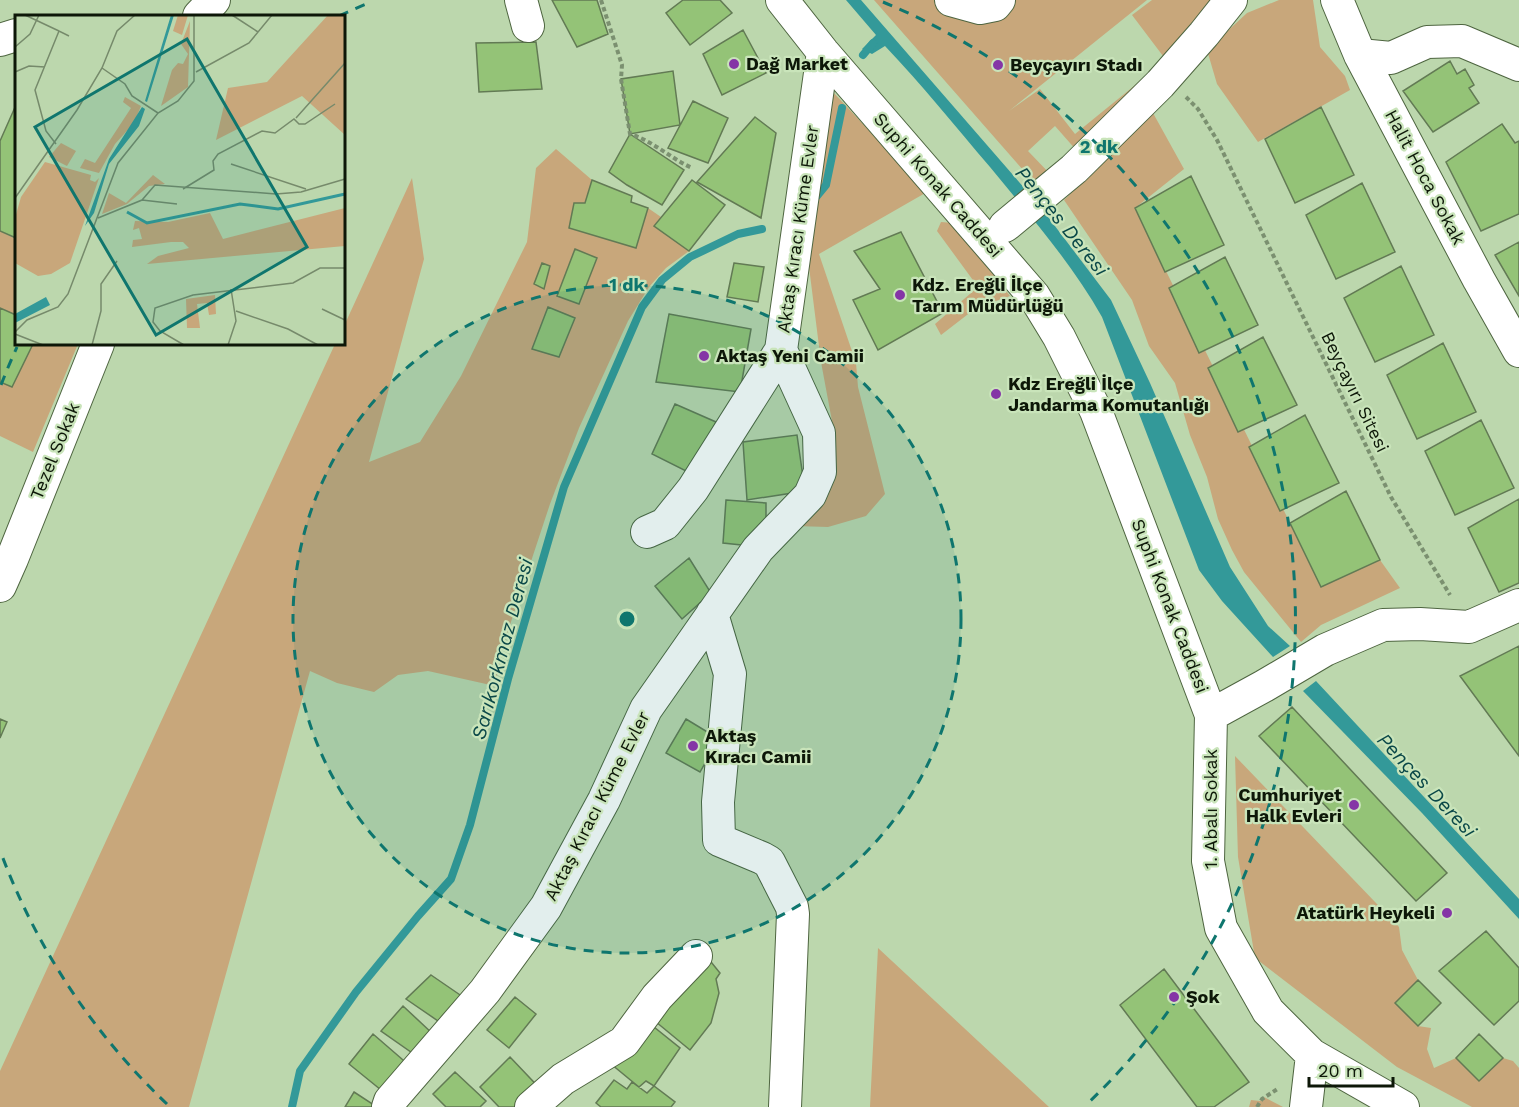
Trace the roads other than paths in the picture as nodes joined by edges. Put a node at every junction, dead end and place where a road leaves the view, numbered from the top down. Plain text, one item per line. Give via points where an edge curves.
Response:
1 (214, 0) edge
2 (782, 0) edge
3 (951, 0) edge
4 (999, 0) edge
5 (1231, 0) edge
6 (1337, 0) edge
7 (200, 15) edge
8 (15, 36) edge
9 (0, 40) edge
10 (823, 52) junction
11 (1360, 55) junction
12 (1519, 65) edge
13 (1005, 225) dead end
14 (98, 345) edge
15 (782, 350) junction
16 (1519, 351) edge
17 (647, 532) dead end
18 (4, 567) edge
19 (1519, 604) edge
20 (712, 614) junction
21 (1211, 714) junction
22 (696, 956) dead end
23 (1312, 1055) junction
24 (1296, 1095) edge
25 (388, 1107) edge
26 (531, 1107) edge
27 (785, 1107) edge
28 (1403, 1107) edge

1 - 7 street
2 - 10 street, Suphi Konak Caddesi
3 - 4 street via 980,8 995,5
5 - 13 street via 1166,78 1074,169
6 - 11 street, Halit Hoca Sokak
8 - 9 street
10 - 15 street, Aktaş Kıracı Küme Evler
10 - 21 street, Suphi Konak Caddesi via 1034,296 1059,337 1096,411
11 - 12 street via 1391,58 1427,42 1462,41
11 - 16 street, Halit Hoca Sokak
14 - 18 street, Tezel Sokak
15 - 17 street via 693,489 665,524
15 - 20 street, Aktaş Kıracı Küme Evler via 819,433 820,472 810,495 758,549
19 - 21 street via 1469,627 1383,625 1325,650
20 - 25 street, Aktaş Kıracı Küme Evler via 645,709 604,800 546,907 484,991
20 - 27 street via 730,674 718,802 719,840 769,862 792,907
21 - 23 street, 1. Abalı Sokak via 1208,861 1221,928 1268,1011
22 - 26 street via 624,1041 563,1079
23 - 24 street
23 - 28 street, 1. Abalı Sokak

